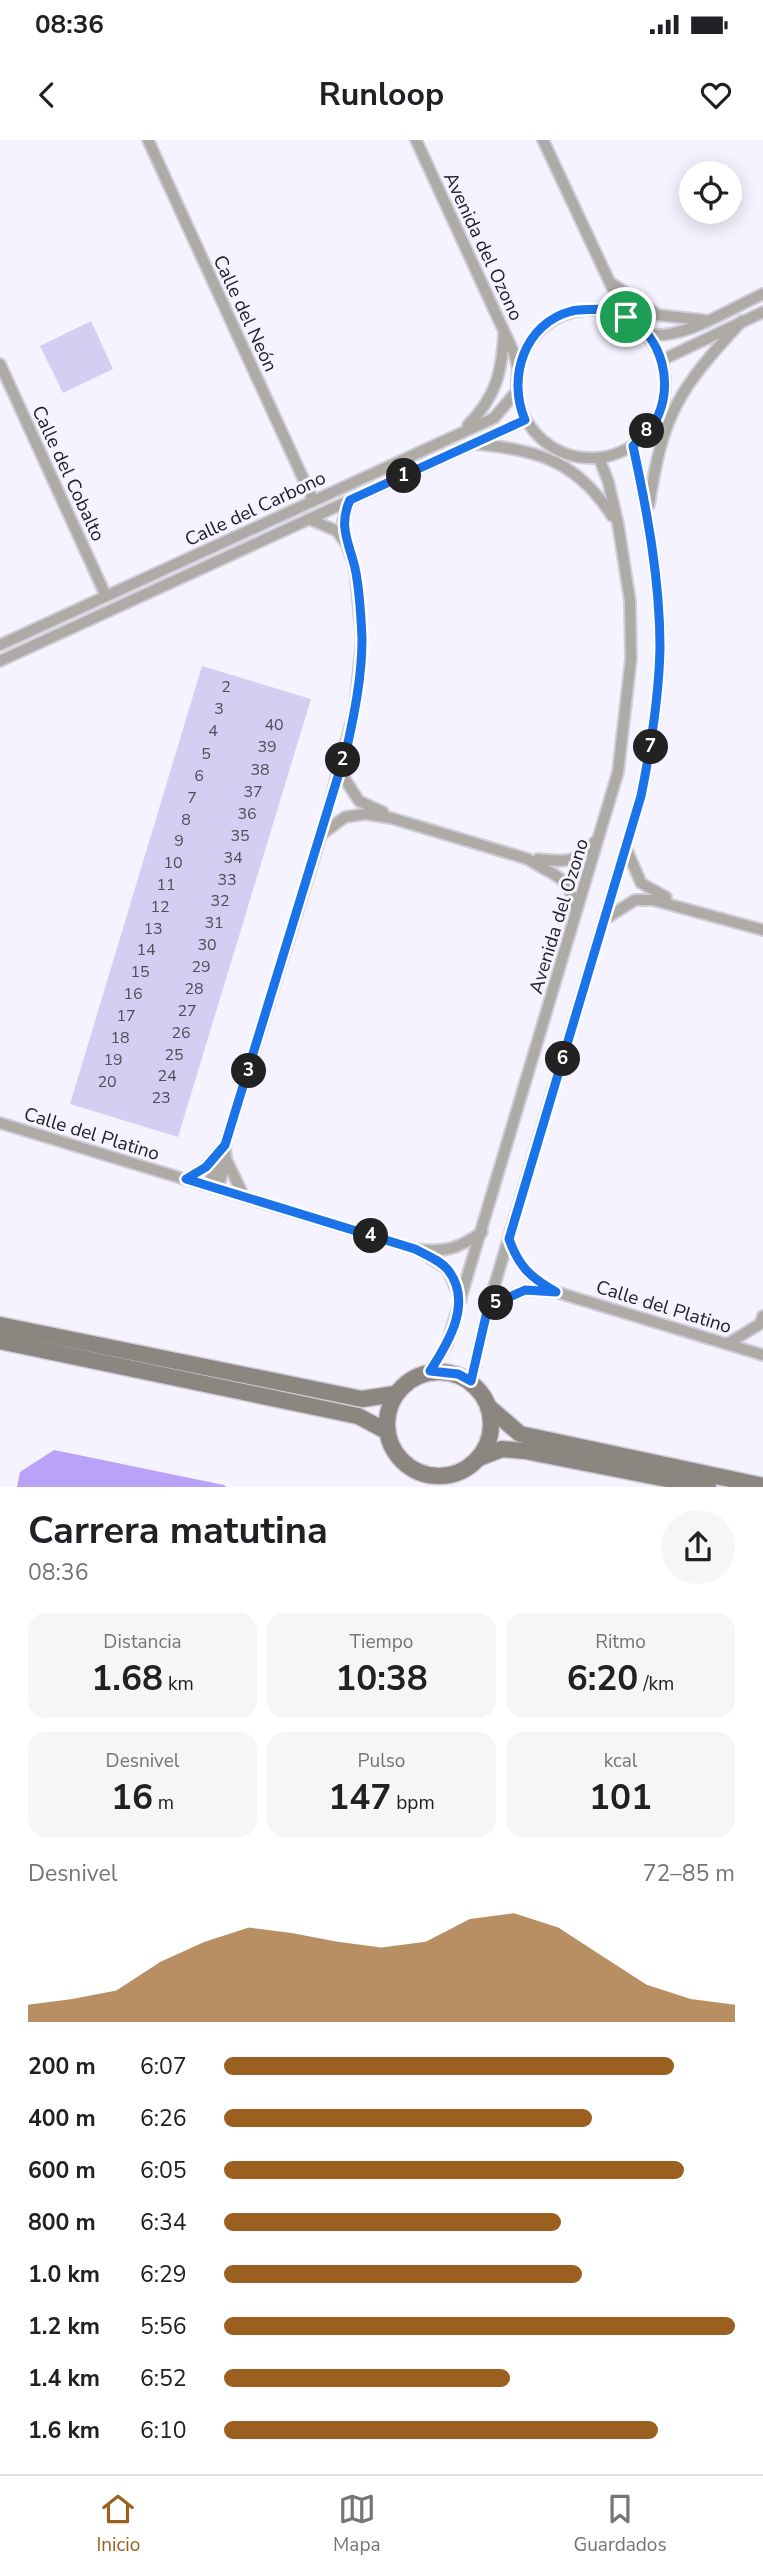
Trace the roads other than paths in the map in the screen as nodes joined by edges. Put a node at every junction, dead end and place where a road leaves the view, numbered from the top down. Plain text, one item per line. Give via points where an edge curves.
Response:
1 (148, 140) edge
2 (416, 140) edge
3 (543, 140) edge
4 (605, 278) junction
5 (763, 294) edge
6 (763, 312) edge
7 (626, 317) junction
8 (706, 320) junction
9 (742, 321) junction
10 (504, 331) junction
11 (648, 335) junction
12 (662, 360) junction
13 (0, 364) edge
14 (518, 369) junction
15 (516, 392) junction
16 (525, 420) junction
17 (463, 430) junction
18 (473, 444) junction
19 (633, 446) junction
20 (599, 458) junction
21 (313, 500) junction
22 (350, 500) junction
23 (648, 515) junction
24 (309, 519) junction
25 (618, 524) junction
26 (347, 545) junction
27 (106, 596) junction
28 (0, 645) edge
29 (0, 661) edge
30 (340, 770) junction
31 (391, 818) junction
32 (321, 835) junction
33 (601, 837) junction
34 (626, 848) junction
35 (528, 859) junction
36 (674, 903) junction
37 (577, 913) junction
38 (605, 919) junction
39 (763, 930) edge
40 (0, 1123) edge
41 (223, 1153) junction
42 (186, 1179) junction
43 (214, 1187) junction
44 (244, 1197) junction
45 (482, 1232) junction
46 (509, 1239) junction
47 (415, 1249) junction
48 (556, 1292) junction
49 (461, 1299) junction
50 (488, 1307) junction
51 (761, 1320) edge
52 (0, 1325) edge
53 (0, 1341) edge
54 (727, 1343) junction
55 (760, 1351) edge
56 (430, 1371) junction
57 (471, 1381) junction
58 (395, 1394) junction
59 (490, 1408) junction
60 (386, 1431) junction
61 (479, 1458) junction
62 (763, 1486) edge
63 (708, 1487) edge

1 - 21 street, Calle del Neón
2 - 10 street, Avenida del Ozono
3 - 4 street
4 - 7 street
4 - 8 street via 658,315
5 - 8 street
6 - 9 street
7 - 11 street
7 - 14 street via 600,309 572,311 547,323 528,343
8 - 11 street via 660,336
9 - 12 street
9 - 23 street via 703,362 676,402 660,442
10 - 14 street, Avenida del Ozono
10 - 17 street via 496,388
11 - 12 street
12 - 19 street via 665,392 655,423
13 - 27 street, Calle del Cobalto
14 - 15 street
15 - 16 street
15 - 17 street, Calle del Carbono via 494,418
16 - 18 street, Calle del Carbono
16 - 20 street via 544,442 570,456
17 - 21 street, Calle del Carbono
18 - 22 street, Calle del Carbono
18 - 25 street via 529,450 553,460 589,485
19 - 20 street
19 - 23 street
20 - 25 street, Avenida del Ozono
21 - 27 street, Calle del Carbono
22 - 24 street, Calle del Carbono
22 - 26 street via 343,522
23 - 34 street via 660,647 653,734
24 - 26 street via 337,531
24 - 29 street, Calle del Carbono
25 - 33 street, Avenida del Ozono via 630,601 631,659 618,772
26 - 30 street via 355,568 362,639 355,709
27 - 28 street, Calle del Carbono
30 - 31 street via 359,801
30 - 32 street
31 - 32 street via 357,814
31 - 35 street
32 - 41 street
33 - 35 street via 585,853 563,863
33 - 37 street, Avenida del Ozono
34 - 36 street via 641,883
34 - 38 street
35 - 37 street via 560,875
36 - 38 street via 635,900
36 - 39 street
37 - 45 street, Avenida del Ozono
38 - 46 street
40 - 42 street, Calle del Platino
41 - 42 street
41 - 43 street
41 - 44 street
42 - 43 street, Calle del Platino
43 - 44 street, Calle del Platino
44 - 47 street, Calle del Platino
45 - 47 street, Calle del Platino via 458,1249
45 - 49 street, Avenida del Ozono
46 - 48 street, Calle del Platino via 526,1273
46 - 50 street
47 - 49 street, Calle del Platino via 447,1269
48 - 50 street, Calle del Platino via 525,1290
48 - 54 street, Calle del Platino
49 - 56 street, Avenida del Ozono via 447,1345
50 - 57 street
51 - 54 street
51 - 55 street
52 - 58 street via 362,1399
53 - 60 street via 358,1416
54 - 55 street, Calle del Platino
56 - 57 street via 451,1372
56 - 58 street via 410,1379
57 - 59 street
58 - 60 street via 387,1412
59 - 61 street via 492,1426
59 - 62 street via 520,1434
60 - 61 street via 391,1448 402,1461 424,1474 450,1475
61 - 63 street via 502,1449 525,1451

